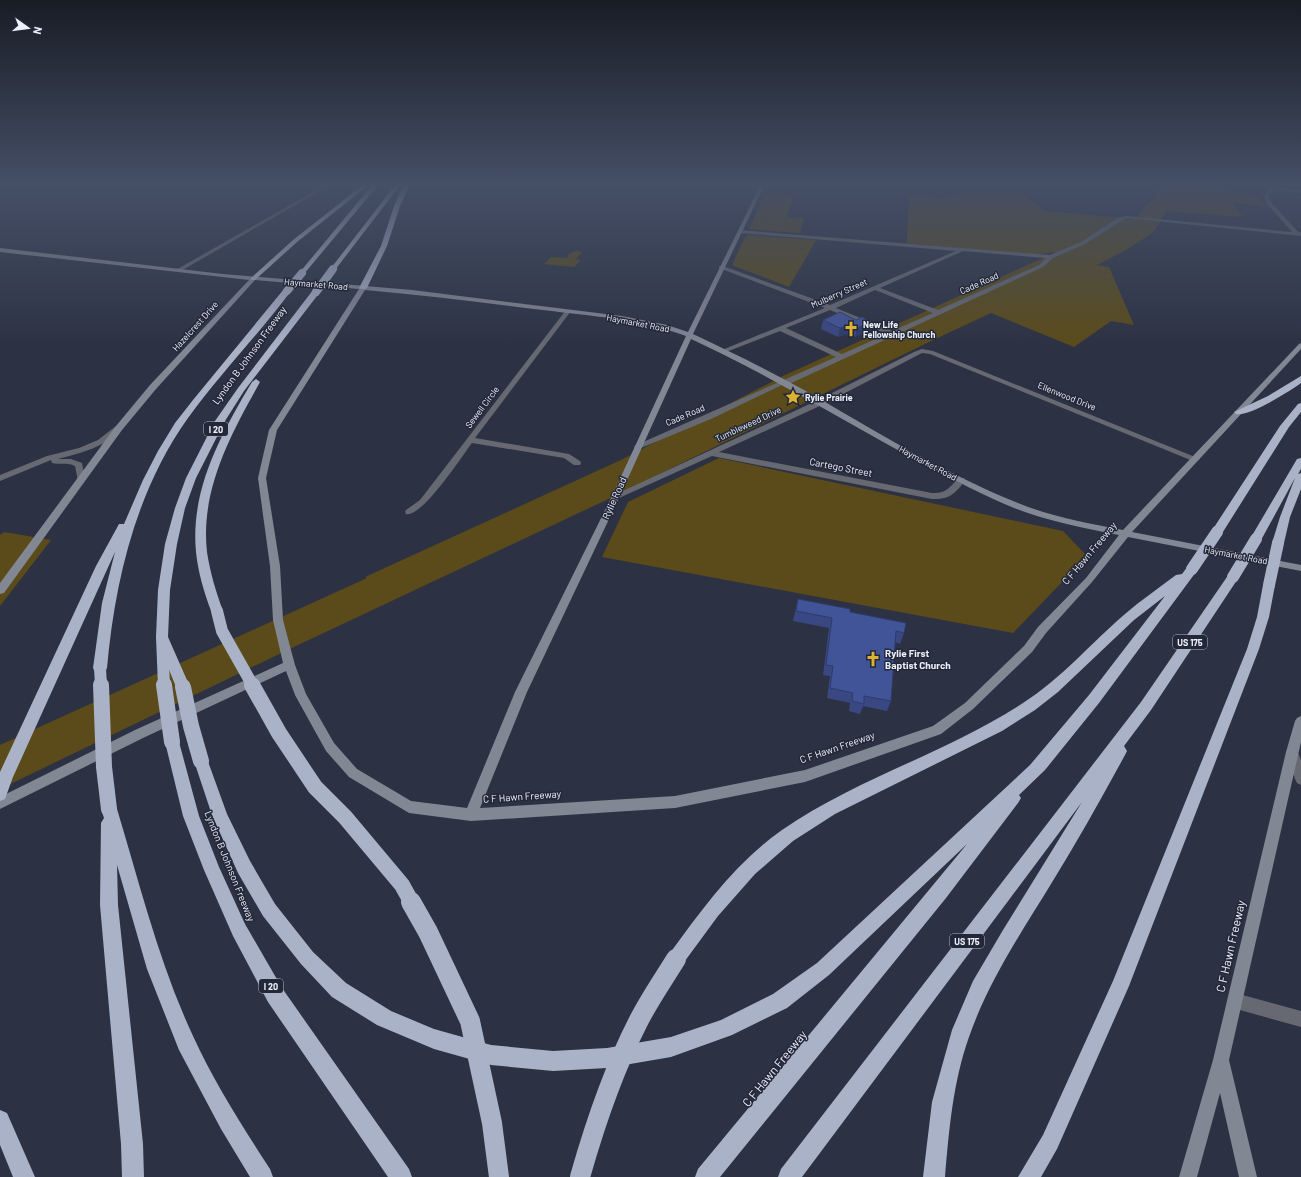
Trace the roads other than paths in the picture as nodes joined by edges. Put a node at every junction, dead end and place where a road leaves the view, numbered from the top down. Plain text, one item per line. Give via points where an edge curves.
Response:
1 (233, 239) edge
2 (298, 239) edge
3 (330, 239) edge
4 (356, 239) edge
5 (386, 239) edge
6 (736, 239) edge
7 (833, 239) edge
8 (1089, 239) edge
9 (0, 250) edge
10 (962, 250) junction
11 (1051, 257) junction
12 (721, 267) junction
13 (177, 271) junction
14 (253, 279) junction
15 (363, 288) junction
16 (874, 288) junction
17 (829, 307) junction
18 (568, 311) junction
19 (937, 312) junction
20 (288, 328) junction
21 (780, 328) junction
22 (890, 333) junction
23 (689, 335) junction
24 (1301, 345) edge
25 (724, 351) junction
26 (931, 352) joint
27 (840, 356) junction
28 (1301, 379) edge
29 (783, 382) junction
30 (819, 403) junction
31 (1301, 406) edge
32 (1239, 412) junction
33 (119, 428) junction
34 (470, 440) junction
35 (638, 446) junction
36 (710, 453) junction
37 (1196, 459) junction
38 (1301, 461) edge
39 (577, 464) dead end
40 (30, 465) junction
41 (1301, 476) edge
42 (0, 478) edge
43 (81, 479) junction
44 (961, 480) junction
45 (616, 496) junction
46 (136, 505) junction
47 (409, 512) dead end
48 (1125, 534) junction
49 (1301, 568) edge
50 (1192, 569) junction
51 (0, 590) edge
52 (162, 637) junction
53 (288, 665) junction
54 (1146, 706) junction
55 (1301, 723) edge
56 (1292, 752) junction
57 (1040, 765) junction
58 (1301, 780) edge
59 (0, 794) edge
60 (0, 803) edge
61 (109, 809) junction
62 (471, 815) junction
63 (1235, 1001) junction
64 (1301, 1019) edge
65 (1221, 1060) junction
66 (0, 1120) edge
67 (24, 1177) edge
68 (133, 1177) edge
69 (262, 1177) edge
70 (401, 1177) edge
71 (499, 1177) edge
72 (580, 1177) edge
73 (706, 1177) edge
74 (789, 1177) edge
75 (934, 1177) edge
76 (1029, 1177) edge
77 (1188, 1177) edge
78 (1248, 1177) edge

1 - 13 street
2 - 14 highway
3 - 46 highway, Lyndon B Johnson Freeway, bridge via 181,423 163,450
4 - 20 highway, Lyndon B Johnson Freeway / I 20, bridge
5 - 15 highway
6 - 12 main road, Rylie Road
7 - 10 street
8 - 11 street, Cade Road
9 - 13 main road, Haymarket Road
10 - 11 street
10 - 16 street, Mulberry Street
11 - 19 street, Cade Road via 1041,266
12 - 17 street
12 - 23 main road, Rylie Road
13 - 14 main road, Haymarket Road
14 - 15 main road, Haymarket Road
14 - 33 main road, Hazelcrest Drive via 153,387
15 - 18 main road, Haymarket Road
15 - 53 main road via 290,400 273,430 267,451 262,478 276,566 278,620
16 - 17 street, Mulberry Street
16 - 19 street
17 - 21 street, Mulberry Street
17 - 22 street
18 - 23 main road, Haymarket Road via 645,322
18 - 34 street, Sewell Circle
19 - 22 street, Cade Road
20 - 52 highway, Lyndon B Johnson Freeway / I 20 via 220,421 191,478 170,544 164,590
20 - 71 highway, bridge via 236,417 213,467 200,521 203,560 208,583 222,631 278,733 315,787 345,817 398,879 428,932 470,1021 492,1123
21 - 25 street, Mulberry Street
21 - 27 street
22 - 27 street, Cade Road
23 - 25 main road, Haymarket Road
23 - 35 main road, Rylie Road
24 - 32 main road, C F Hawn Freeway
25 - 29 main road, Haymarket Road
26 - 30 street, Tumbleweed Drive via 916,353
26 - 37 street, Ellenwood Drive
27 - 29 street, Cade Road
28 - 32 highway via 1265,403
29 - 30 main road, Haymarket Road
29 - 35 street, Cade Road
30 - 36 street, Tumbleweed Drive
30 - 44 main road, Haymarket Road
31 - 50 highway, C F Hawn Freeway, bridge via 1285,426
32 - 37 main road, C F Hawn Freeway
33 - 40 street via 101,442 82,450
33 - 43 main road
34 - 39 street via 566,456
34 - 47 street, Sewell Circle via 423,502
35 - 45 main road, Rylie Road
36 - 44 street, Cartego Street via 932,496 948,495
36 - 45 street, Tumbleweed Drive
37 - 48 main road, C F Hawn Freeway
38 - 54 highway, US 175, bridge via 1233,577
40 - 42 street
40 - 43 street via 71,461 79,465
41 - 76 highway, bridge via 1285,517 1263,617 1253,649 1120,986 1050,1142
43 - 51 main road
44 - 48 main road, Haymarket Road via 1015,506
45 - 62 main road, Rylie Road via 522,692
46 - 59 highway via 102,566 5,777
46 - 61 highway, Lyndon B Johnson Freeway, bridge via 115,569 107,604 100,668 104,767
48 - 49 main road, Haymarket Road
48 - 62 main road, C F Hawn Freeway via 1089,580 1042,630 1028,649 968,706 937,730 805,776 691,799
50 - 57 highway, C F Hawn Freeway
50 - 72 highway, bridge via 1130,617 1030,706 997,727 829,809 787,836 744,873 712,910 650,1000 607,1092
52 - 57 highway, bridge via 183,687 201,761 220,815 244,867 269,910 307,958 339,990 384,1018 434,1038 491,1055 553,1061 607,1058 671,1047 724,1028 780,1001 823,969
52 - 70 highway, Lyndon B Johnson Freeway / I 20, bridge via 164,694 172,742 191,816 212,870 239,930 276,995
53 - 60 main road via 139,734
53 - 62 main road, C F Hawn Freeway via 301,695 330,747 353,774 409,807
54 - 74 highway, US 175
54 - 75 highway via 980,988 959,1037 942,1102
55 - 56 main road, C F Hawn Freeway
56 - 58 street
56 - 63 main road, C F Hawn Freeway
57 - 73 highway, C F Hawn Freeway via 935,898
61 - 68 highway via 109,905
61 - 69 highway, Lyndon B Johnson Freeway via 156,969 186,1043 228,1122
63 - 64 street
63 - 65 main road, C F Hawn Freeway
65 - 77 main road, C F Hawn Freeway
65 - 78 main road
66 - 67 highway

